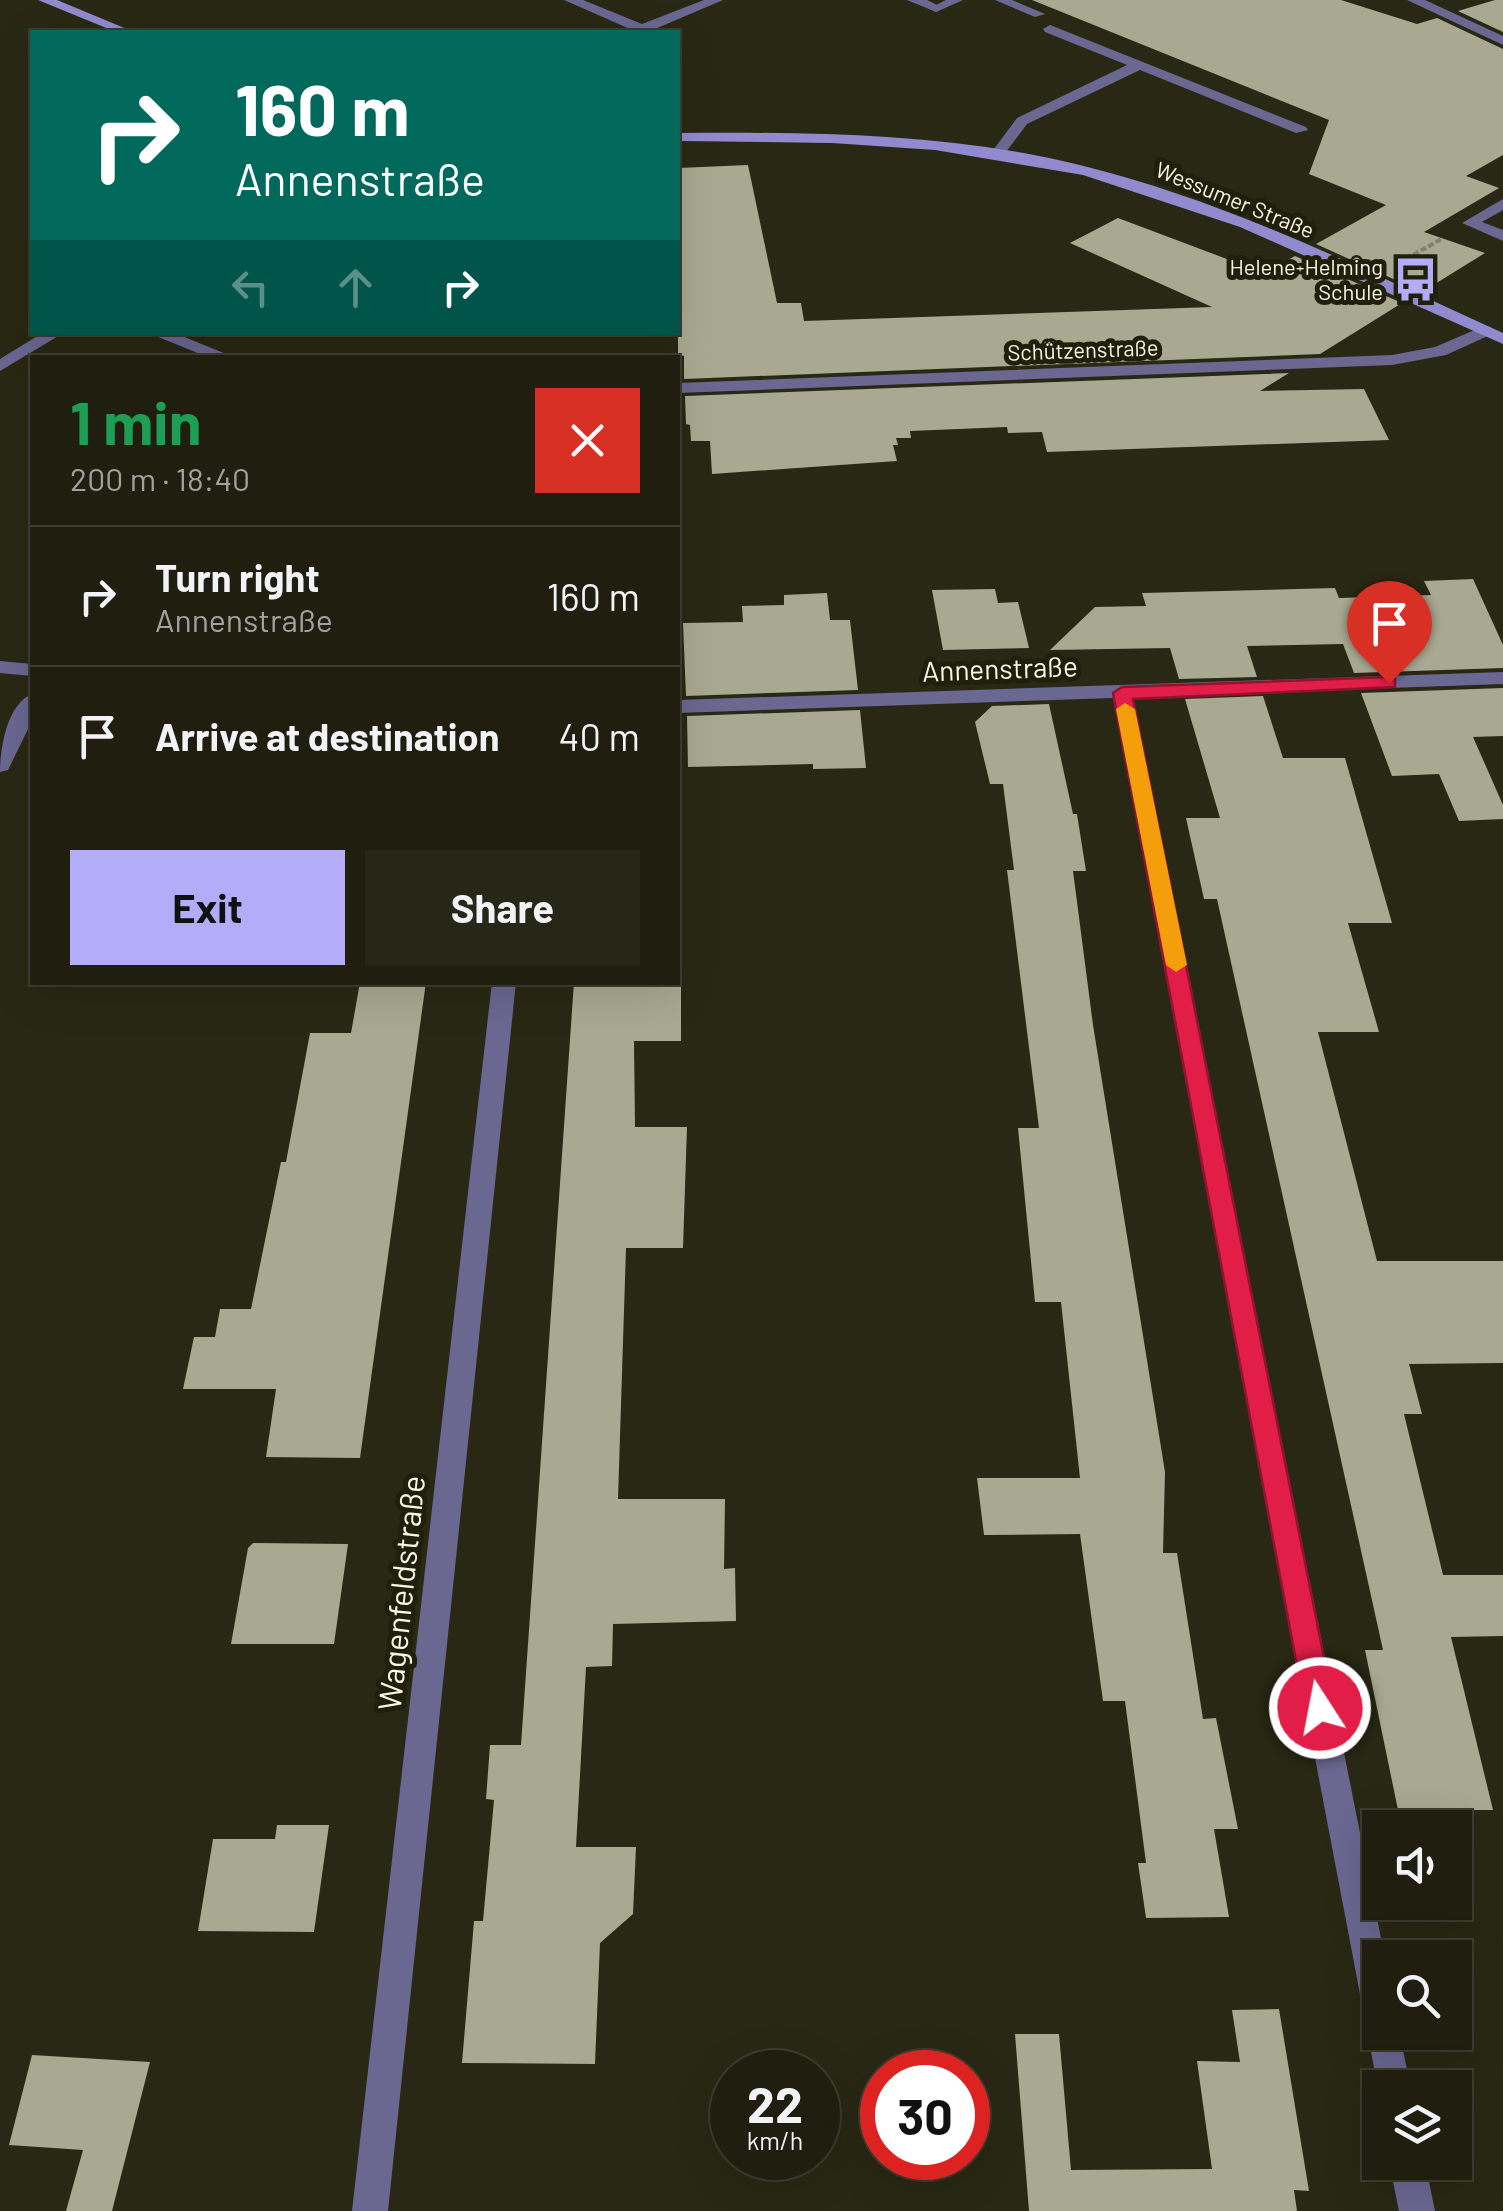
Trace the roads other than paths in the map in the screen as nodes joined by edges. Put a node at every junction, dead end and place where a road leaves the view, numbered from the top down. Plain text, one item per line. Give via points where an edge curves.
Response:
1 (45, 0) edge
2 (571, 0) edge
3 (716, 0) edge
4 (914, 0) edge
5 (956, 0) edge
6 (1001, 0) edge
7 (1414, 0) edge
8 (936, 8) joint
9 (1039, 14) dead end
10 (1050, 29) dead end
11 (121, 30) edge
12 (637, 30) edge
13 (641, 30) edge
14 (1503, 41) edge
15 (1139, 65) junction
16 (1302, 130) dead end
17 (680, 137) edge
18 (998, 152) junction
19 (1503, 204) edge
20 (1503, 236) edge
21 (1484, 330) junction
22 (52, 335) edge
23 (163, 335) edge
24 (1503, 339) edge
25 (219, 355) edge
26 (0, 366) edge
27 (680, 388) edge
28 (0, 667) edge
29 (30, 670) edge
30 (1503, 678) edge
31 (1122, 693) junction
32 (30, 706) edge
33 (680, 706) edge
34 (0, 764) edge
35 (504, 985) edge
36 (1364, 1940) edge
37 (1411, 2180) edge
38 (370, 2211) edge
39 (1417, 2211) edge

1 - 11 street
2 - 12 street
3 - 13 street
4 - 8 street
5 - 8 lane
6 - 9 lane
7 - 14 street
10 - 15 street
15 - 16 street
15 - 18 street via 1022,121
17 - 18 street, Wessumer Straße via 867,138
18 - 21 street, Wessumer Straße via 1088,171 1232,219
19 - 20 street via 1470,223
21 - 24 street, Wessumer Straße
21 - 27 street, Schützenstraße via 1440,351 1392,360
22 - 26 street
23 - 25 street
28 - 29 street
30 - 31 street, Annenstraße
31 - 33 street, Annenstraße
31 - 36 street
32 - 34 street
35 - 38 street, Wagenfeldstraße
37 - 39 street

